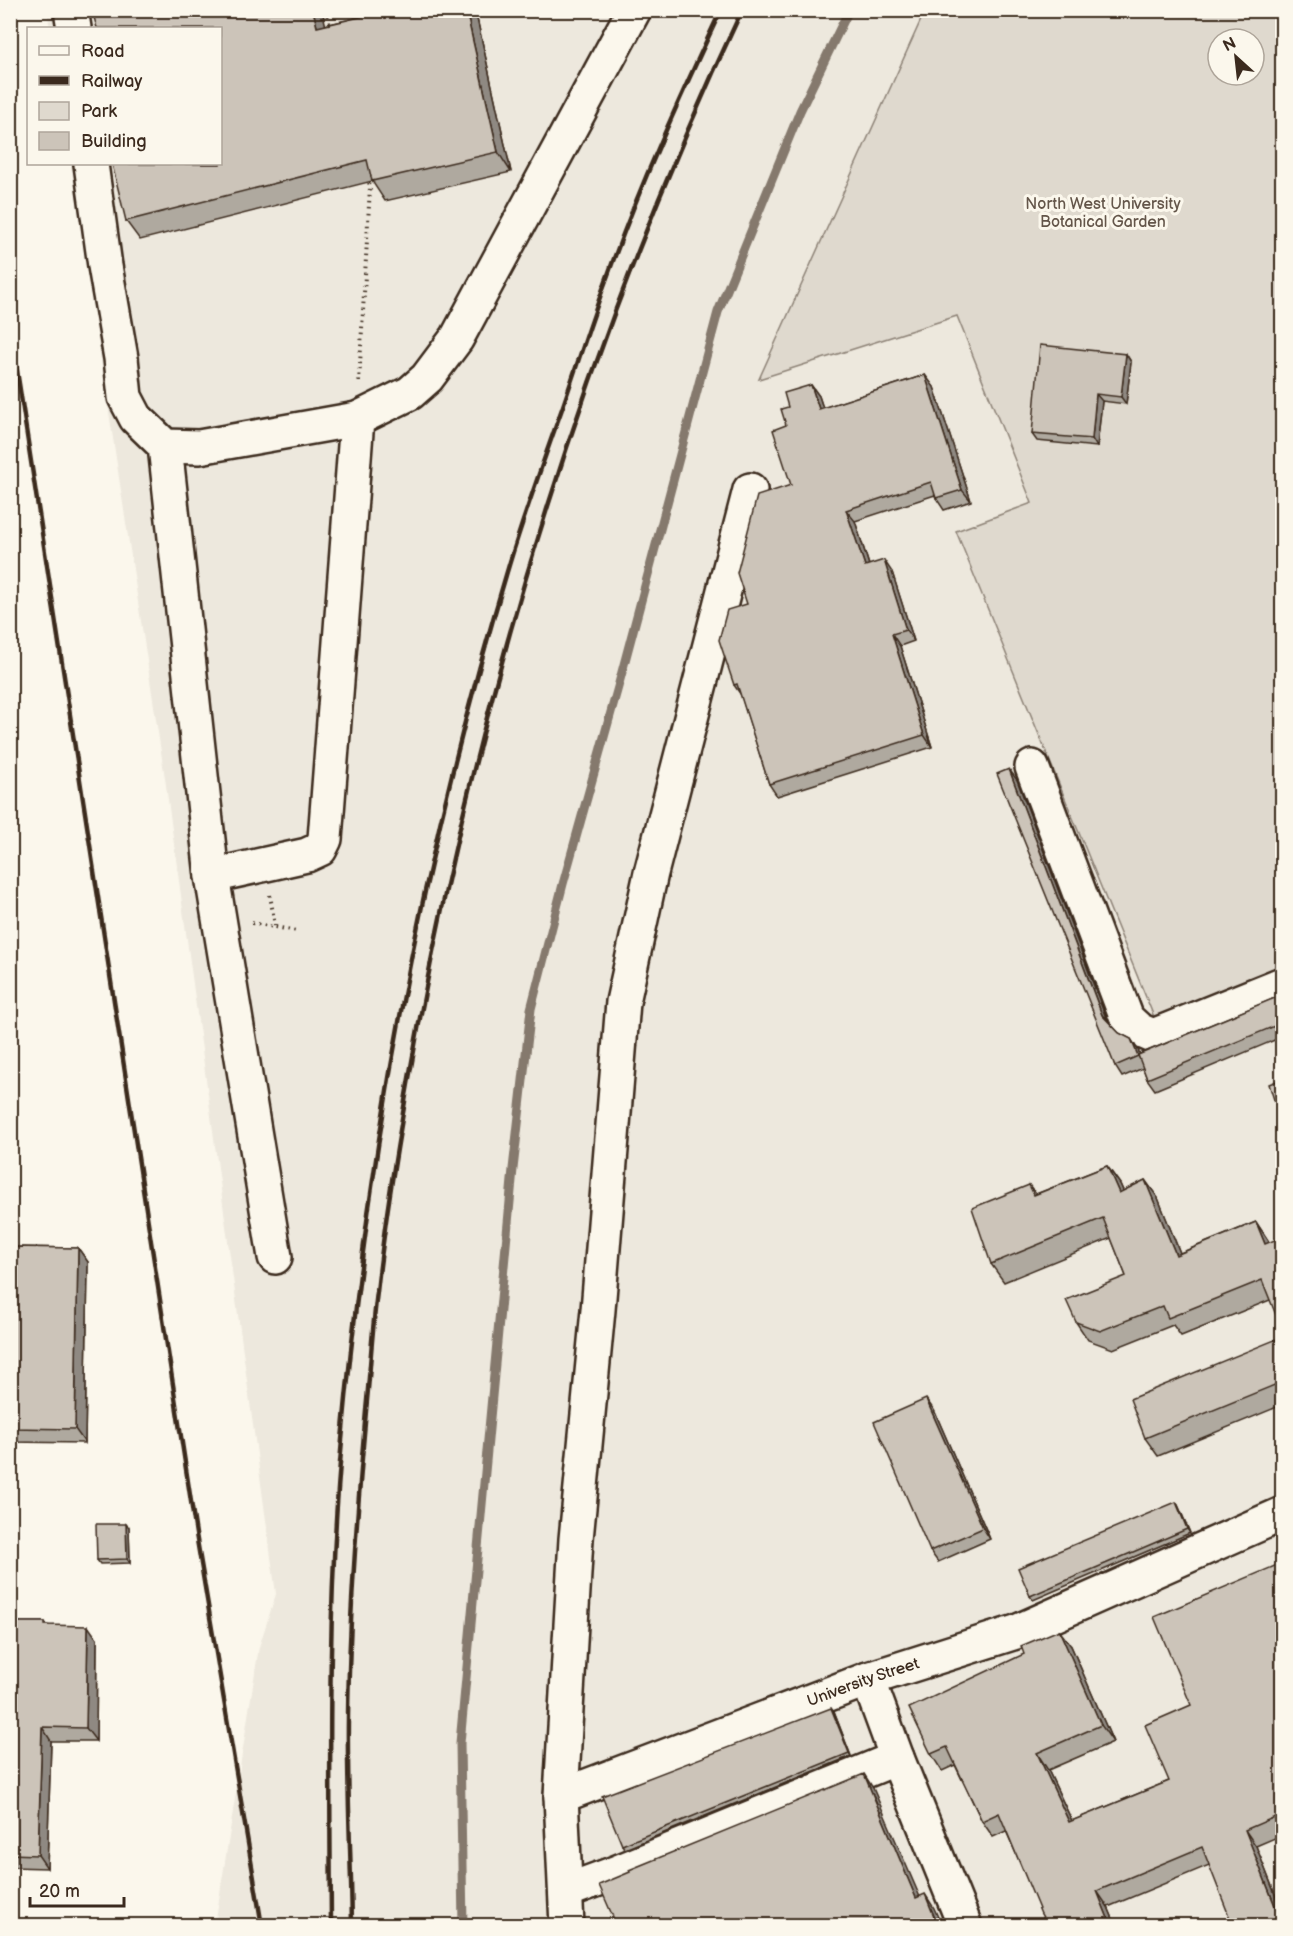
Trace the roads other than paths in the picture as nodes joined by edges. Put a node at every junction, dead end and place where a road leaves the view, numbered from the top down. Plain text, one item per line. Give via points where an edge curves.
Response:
1 (71, 10) edge
2 (634, 10) edge
3 (74, 27) edge
4 (92, 165) edge
5 (357, 418) junction
6 (165, 446) junction
7 (750, 490) dead end
8 (1032, 767) dead end
9 (212, 876) junction
10 (1282, 984) edge
11 (275, 1257) dead end
12 (1282, 1514) edge
13 (868, 1679) junction
14 (897, 1758) junction
15 (561, 1796) junction
16 (566, 1891) junction
17 (567, 1926) edge
18 (965, 1926) edge

1 - 3 street
2 - 5 street via 457,338 427,378 410,393
4 - 6 street via 125,397 136,418
5 - 6 street via 199,447
5 - 9 street via 325,839 320,849 307,855
6 - 9 street
7 - 15 street via 651,873 623,1002 576,1539
8 - 10 street via 1127,1019 1139,1030 1153,1036
9 - 11 street
12 - 13 street, University Street via 1016,1632
13 - 14 street
13 - 15 street, University Street
14 - 16 street
14 - 18 street
15 - 16 street
16 - 17 street

